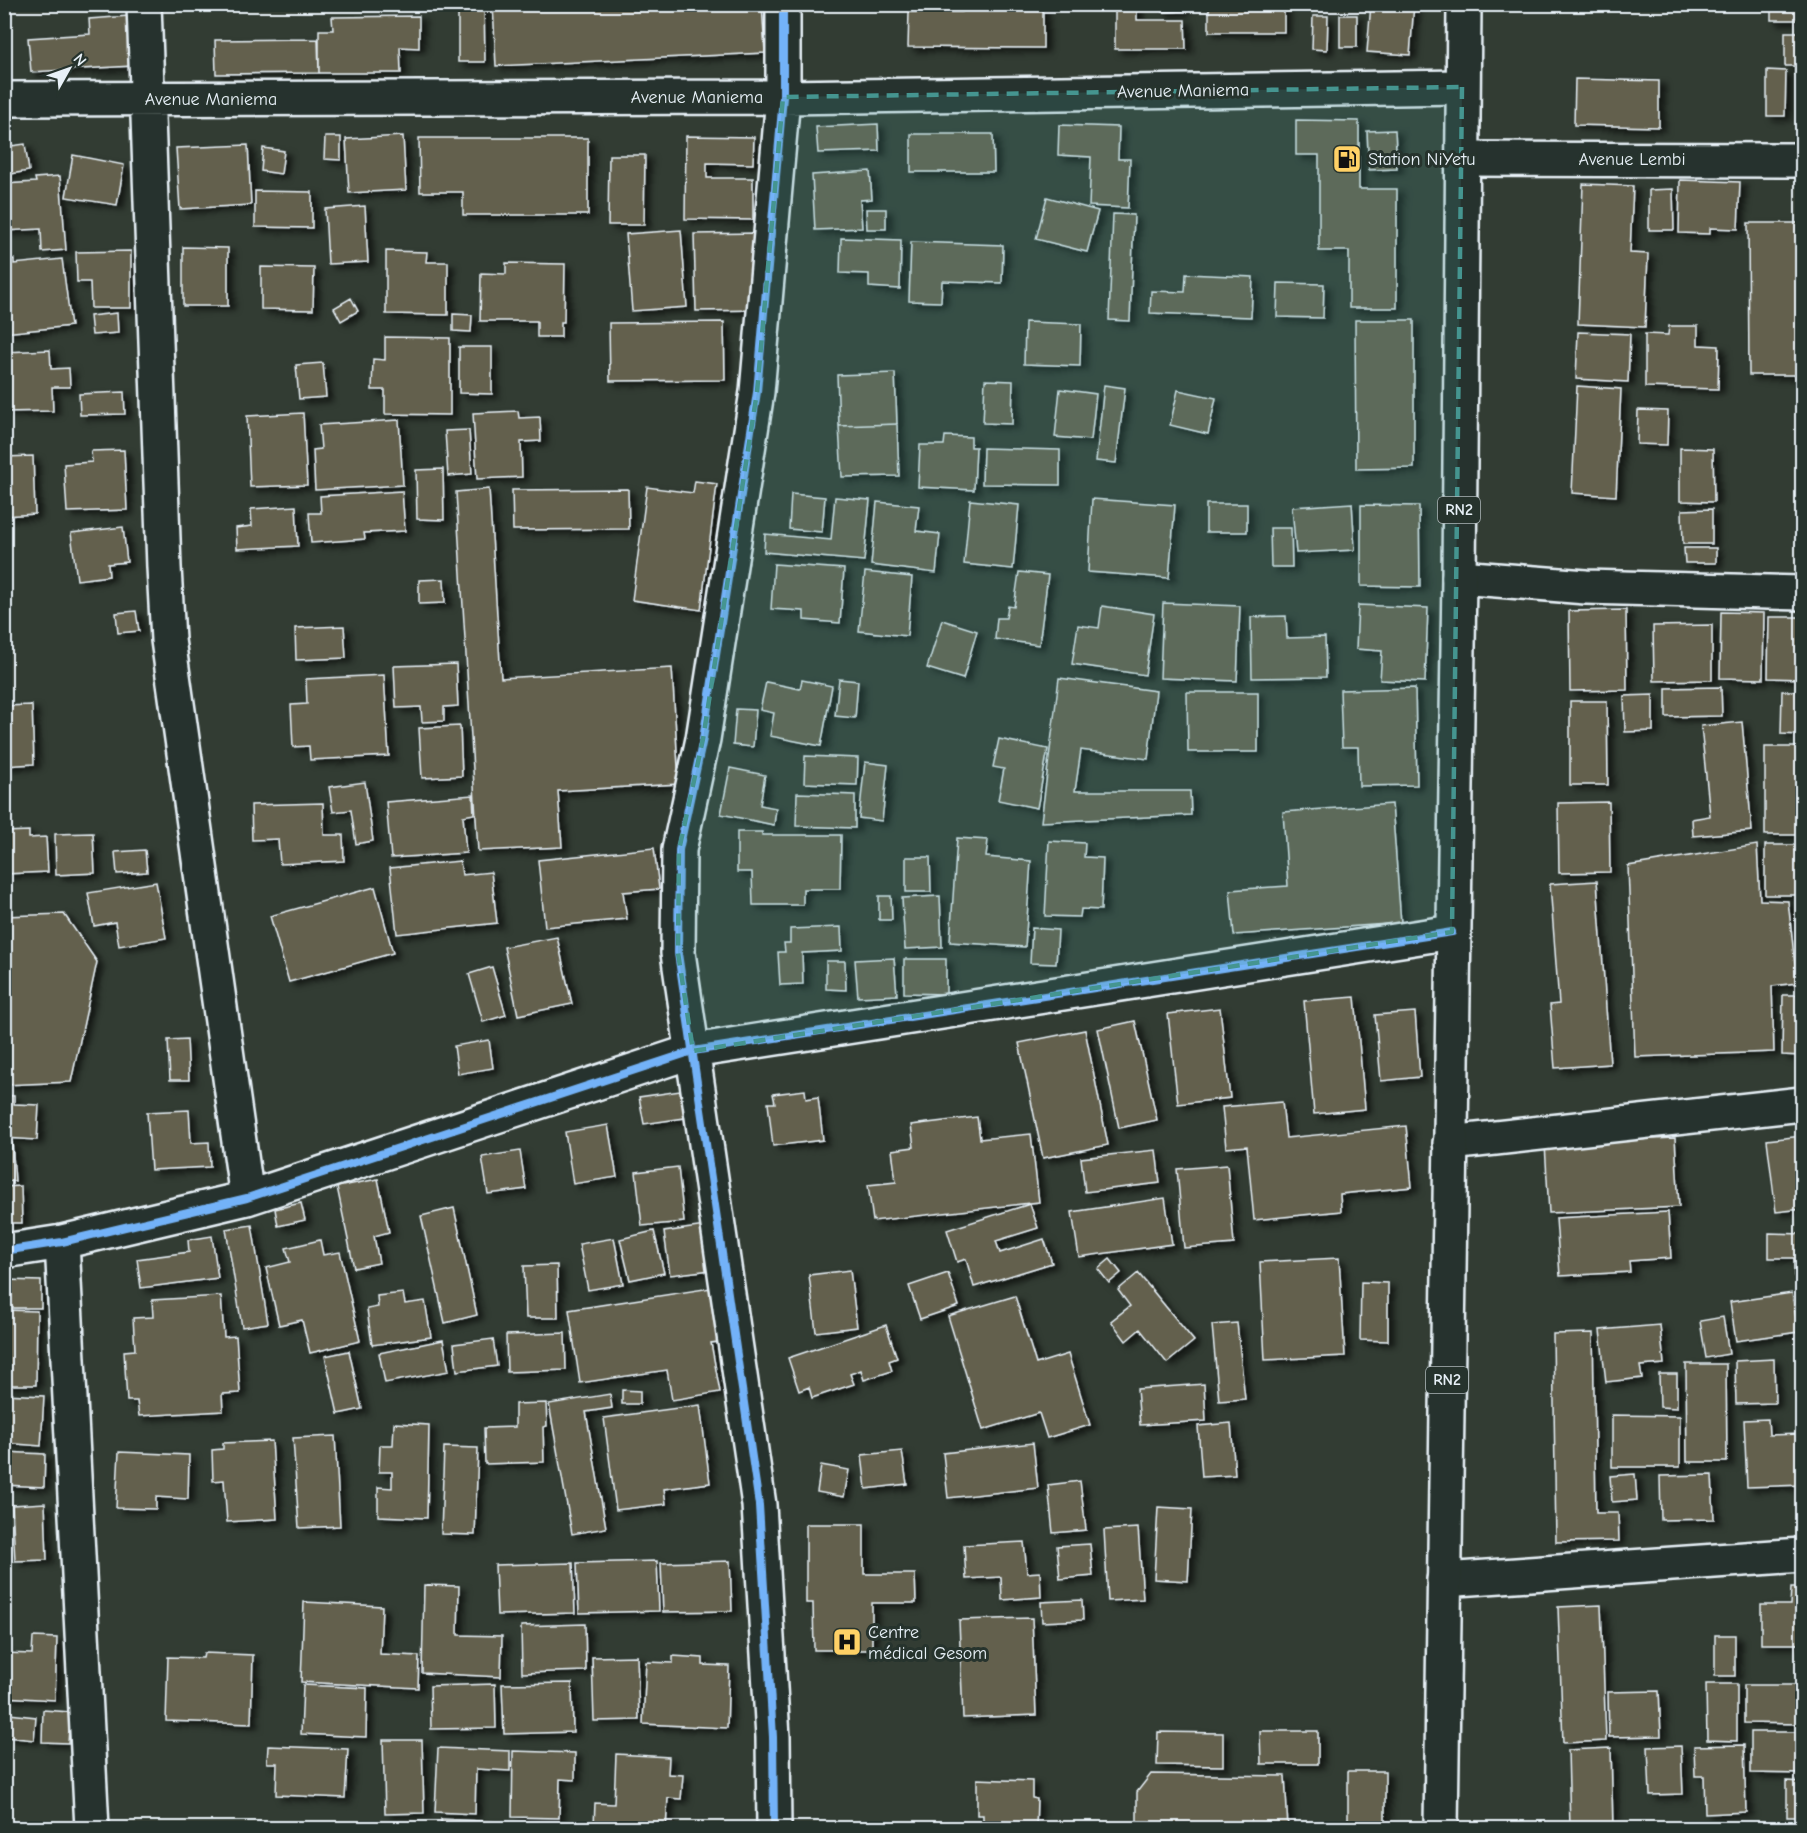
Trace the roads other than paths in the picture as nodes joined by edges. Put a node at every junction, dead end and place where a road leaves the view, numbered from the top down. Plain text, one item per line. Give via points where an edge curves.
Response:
1 (144, 4) edge
2 (783, 4) edge
3 (1464, 4) edge
4 (1462, 87) junction
5 (783, 97) junction
6 (4, 99) edge
7 (147, 99) junction
8 (1461, 159) junction
9 (1803, 160) edge
10 (1459, 577) junction
11 (1803, 593) edge
12 (1452, 933) junction
13 (693, 1052) junction
14 (1803, 1104) edge
15 (1450, 1143) junction
16 (247, 1198) junction
17 (62, 1242) junction
18 (4, 1251) edge
19 (1803, 1555) edge
20 (1444, 1580) junction
21 (92, 1828) edge
22 (774, 1828) edge
23 (1441, 1828) edge

1 - 7 main road
2 - 5 main road
3 - 4 main road, RN2
4 - 5 main road, Avenue Maniema
4 - 8 main road, RN2
5 - 7 main road, Avenue Maniema
5 - 13 main road via 757,392 703,739 679,850 678,953
6 - 7 main road, Avenue Maniema
7 - 16 main road via 168,640
8 - 9 main road, Avenue Lembi
8 - 10 main road, RN2
10 - 11 main road via 1586,587
10 - 12 main road, RN2
12 - 13 main road
12 - 15 main road, RN2
13 - 16 main road
13 - 22 main road via 759,1505 773,1737
14 - 15 main road
15 - 20 main road, RN2
16 - 17 main road
17 - 18 main road
17 - 21 main road
19 - 20 main road
20 - 23 main road, RN2

